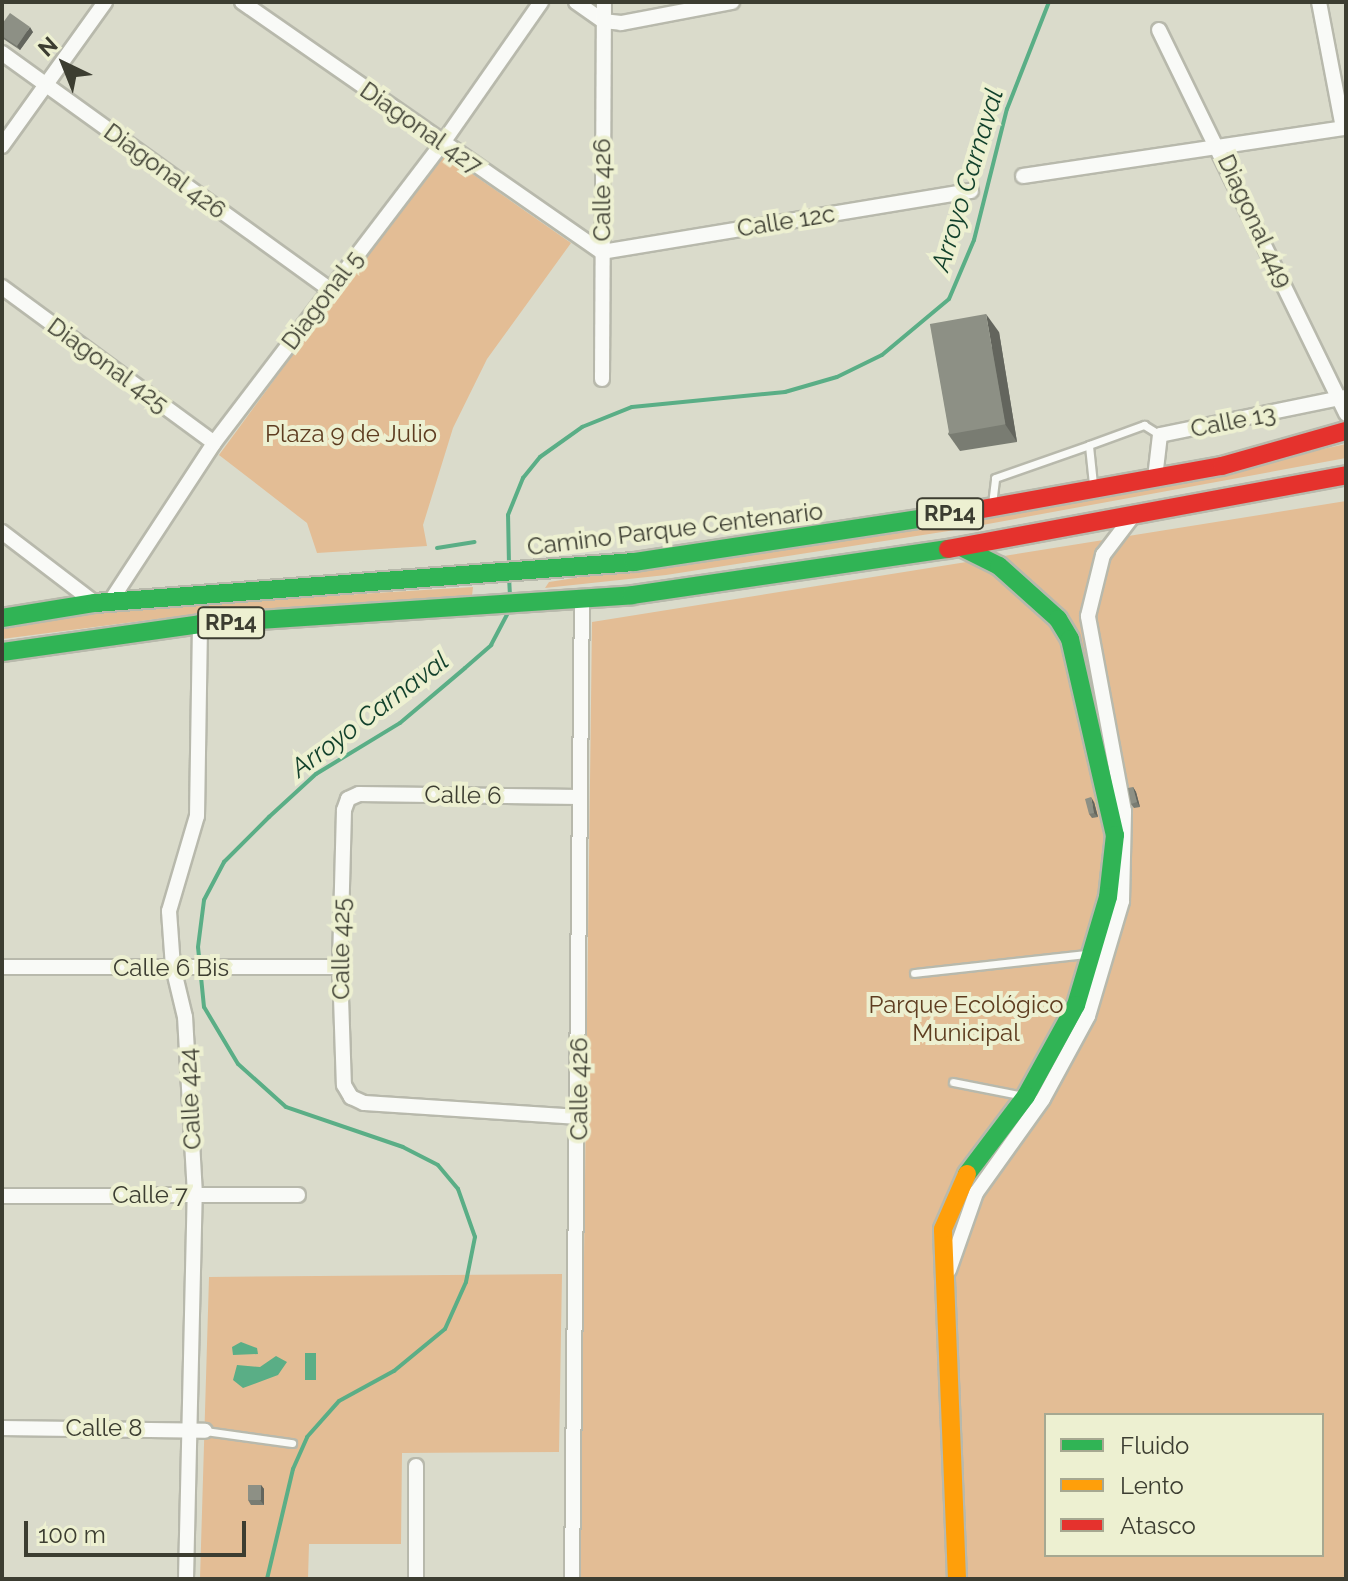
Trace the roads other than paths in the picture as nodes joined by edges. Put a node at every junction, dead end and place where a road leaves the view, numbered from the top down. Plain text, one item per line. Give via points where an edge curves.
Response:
1 (105, 2) edge
2 (242, 2) edge
3 (541, 2) edge
4 (576, 2) edge
5 (604, 2) edge
6 (732, 2) edge
7 (1319, 2) edge
8 (603, 21) junction
9 (1159, 30) dead end
10 (2, 53) edge
11 (45, 84) junction
12 (1345, 128) edge
13 (442, 144) junction
14 (2, 146) edge
15 (1221, 148) junction
16 (1023, 176) dead end
17 (971, 191) dead end
18 (602, 252) junction
19 (2, 287) edge
20 (329, 289) junction
21 (602, 379) dead end
22 (1344, 404) edge
23 (1346, 431) edge
24 (1160, 435) junction
25 (214, 443) junction
26 (1089, 445) junction
27 (1346, 475) edge
28 (1155, 478) junction
29 (1093, 489) junction
30 (992, 507) junction
31 (1132, 517) junction
32 (2, 532) edge
33 (961, 547) junction
34 (582, 599) junction
35 (103, 602) junction
36 (2, 618) edge
37 (200, 624) junction
38 (2, 652) edge
39 (579, 797) junction
40 (348, 799) joint
41 (1117, 804) junction
42 (1096, 959) junction
43 (2, 967) edge
44 (176, 967) junction
45 (340, 967) junction
46 (914, 973) dead end
47 (953, 1082) dead end
48 (1035, 1092) junction
49 (580, 1117) junction
50 (195, 1195) junction
51 (298, 1195) dead end
52 (2, 1196) edge
53 (2, 1428) edge
54 (198, 1429) junction
55 (292, 1443) dead end
56 (416, 1466) dead end
57 (186, 1579) edge
58 (416, 1579) edge
59 (572, 1579) edge
60 (957, 1579) edge

1 - 11 street
2 - 13 street, Diagonal 427
3 - 13 street, Diagonal 5
4 - 8 street
5 - 8 street, Calle 426
6 - 8 street via 621,23
7 - 12 street
8 - 18 street, Calle 426
9 - 15 street, Diagonal 449
10 - 11 street, Diagonal 426
11 - 14 street
11 - 20 street, Diagonal 426
12 - 15 street
13 - 18 street, Diagonal 427
13 - 20 street, Diagonal 5
15 - 16 street
15 - 22 street, Diagonal 449
17 - 18 street, Calle 12c
18 - 21 street, Calle 426
19 - 25 street, Diagonal 425
20 - 25 street, Diagonal 5
22 - 24 street, Calle 13
23 - 28 main road, Camino Parque Centenario / RP14 via 1222,466
24 - 26 lane via 1144,425
24 - 28 street, Calle 13
25 - 35 street, Diagonal 5
26 - 29 lane
26 - 30 lane via 995,478
27 - 31 main road, RP14
28 - 29 main road, Camino Parque Centenario / RP14
29 - 30 main road, Camino Parque Centenario / RP14
30 - 35 main road, Camino Parque Centenario / RP14 via 837,534 549,568
31 - 33 main road, RP14
31 - 41 street via 1103,555 1088,616
32 - 35 street
33 - 34 main road, RP14
33 - 41 main road via 999,566 1058,619 1070,639
34 - 37 main road, RP14
34 - 39 street, Calle 426
35 - 36 main road, Camino Parque Centenario / RP14
37 - 38 main road, RP14
37 - 44 street, Calle 424 via 199,802 170,899
39 - 40 street, Calle 6 via 359,794
39 - 49 street, Calle 426
40 - 45 street, Calle 425
41 - 42 main road
42 - 46 lane
42 - 48 main road
43 - 44 street, Calle 6 Bis
44 - 45 street, Calle 6 Bis
44 - 50 street, Calle 424 via 185,1017
45 - 49 street, Calle 425 via 344,1085 351,1097 364,1103
47 - 48 lane
48 - 60 main road via 963,1180 943,1229
49 - 59 street, Calle 426
50 - 51 street, Calle 7
50 - 52 street, Calle 7
50 - 54 street, Calle 424
53 - 54 street, Calle 8
54 - 55 lane
54 - 57 street, Calle 424
56 - 58 street

